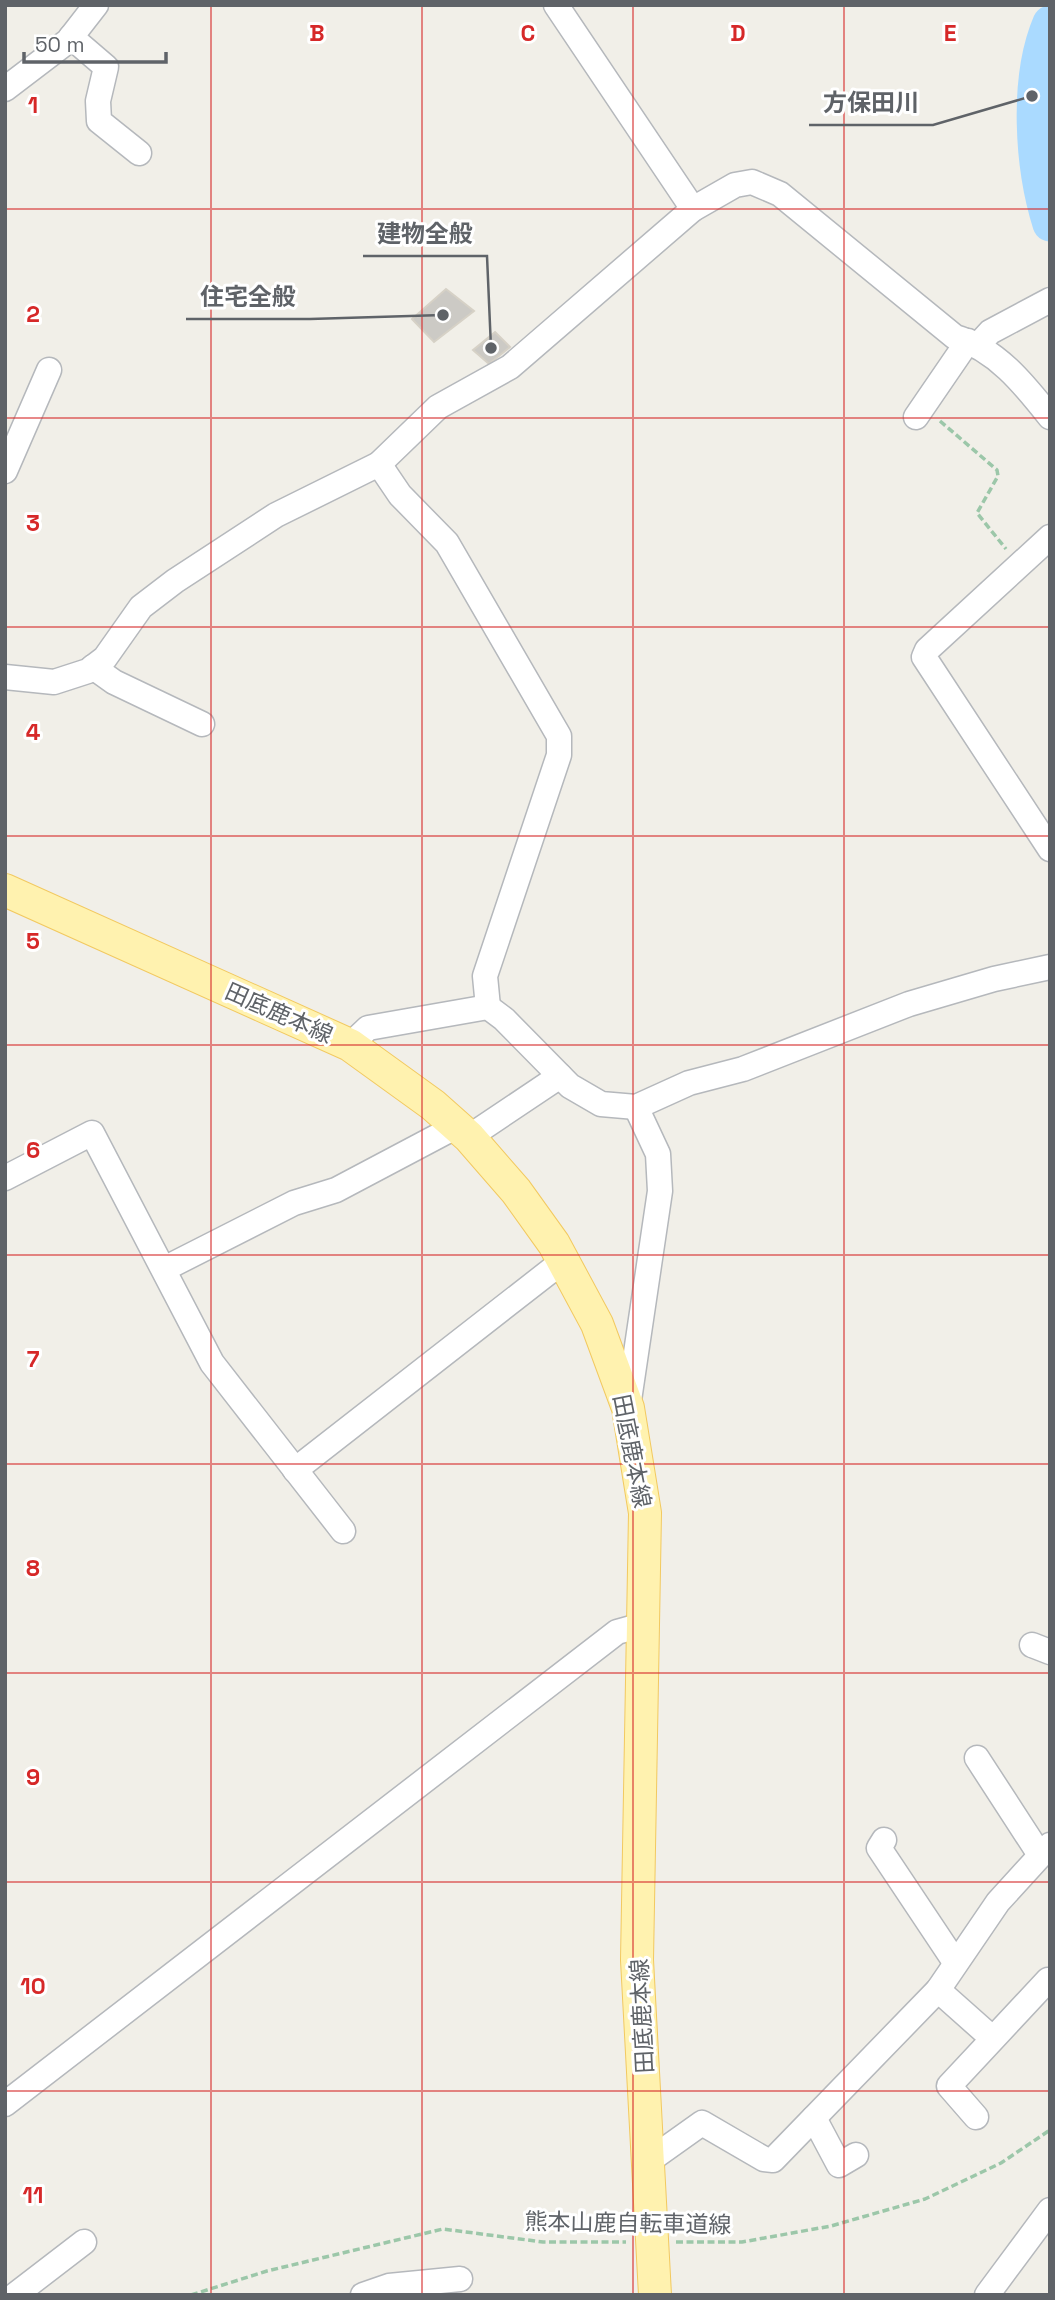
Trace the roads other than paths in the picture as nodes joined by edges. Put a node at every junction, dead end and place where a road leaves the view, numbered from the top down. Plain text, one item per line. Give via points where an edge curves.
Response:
1 (96, 5) edge
2 (556, 5) edge
3 (71, 37) junction
4 (5, 89) edge
5 (139, 153) dead end
6 (693, 209) junction
7 (1050, 300) edge
8 (974, 343) junction
9 (49, 370) dead end
10 (919, 412) road end
11 (1050, 417) edge
12 (379, 464) junction
13 (5, 471) edge
14 (1050, 537) edge
15 (93, 667) junction
16 (5, 677) edge
17 (202, 724) dead end
18 (1050, 849) edge
19 (5, 890) edge
20 (1050, 968) edge
21 (488, 1007) junction
22 (350, 1045) junction
23 (560, 1076) junction
24 (636, 1107) junction
25 (463, 1132) junction
26 (5, 1178) edge
27 (564, 1261) junction
28 (164, 1269) junction
29 (628, 1408) junction
30 (295, 1470) junction
31 (343, 1531) dead end
32 (642, 1625) junction
33 (977, 1758) dead end
34 (884, 1840) dead end
35 (1045, 1850) edge
36 (955, 1962) junction
37 (1050, 1982) edge
38 (937, 1990) junction
39 (992, 2038) junction
40 (5, 2104) edge
41 (814, 2118) junction
42 (976, 2118) dead end
43 (856, 2155) dead end
44 (650, 2160) junction
45 (1050, 2210) edge
46 (84, 2242) dead end
47 (460, 2279) dead end
48 (15, 2295) edge
49 (363, 2295) edge
50 (655, 2295) edge
51 (987, 2295) edge

1 - 3 street
2 - 6 street
3 - 4 street
3 - 5 street via 106,67 98,101 99,121
6 - 8 street via 735,185 763,185 955,337
6 - 12 street via 510,367 438,407
7 - 8 street
8 - 10 street
8 - 11 street via 1024,385
9 - 13 street
12 - 15 street via 276,515 175,581 141,607 105,659
12 - 21 street via 400,495 447,543 559,736 559,755 485,976
14 - 18 street via 924,657
15 - 16 street via 54,682
15 - 17 street via 114,682
19 - 22 main road, 田底鹿本線
20 - 24 street via 909,1004 743,1069 689,1083
21 - 22 street via 368,1028
21 - 23 street
22 - 25 main road, 田底鹿本線
23 - 24 street via 601,1104
23 - 25 street
24 - 29 street via 658,1154 660,1191
25 - 27 main road, 田底鹿本線 via 516,1191
25 - 28 street via 335,1190 294,1203
26 - 28 street via 92,1133
27 - 29 main road, 田底鹿本線 via 597,1324
27 - 30 street
28 - 30 street via 212,1363
29 - 32 main road, 田底鹿本線 via 645,1513
30 - 31 street
32 - 40 street via 617,1632
32 - 44 main road, 田底鹿本線 via 637,1960
33 - 35 street
34 - 36 street via 879,1848
35 - 36 street via 998,1902
36 - 38 street
37 - 39 street
38 - 39 street
38 - 41 street
39 - 42 street via 949,2086
41 - 43 street via 839,2165
41 - 44 street via 773,2160 702,2123
44 - 50 main road, 田底鹿本線
45 - 51 street
46 - 48 street
47 - 49 street via 389,2286

